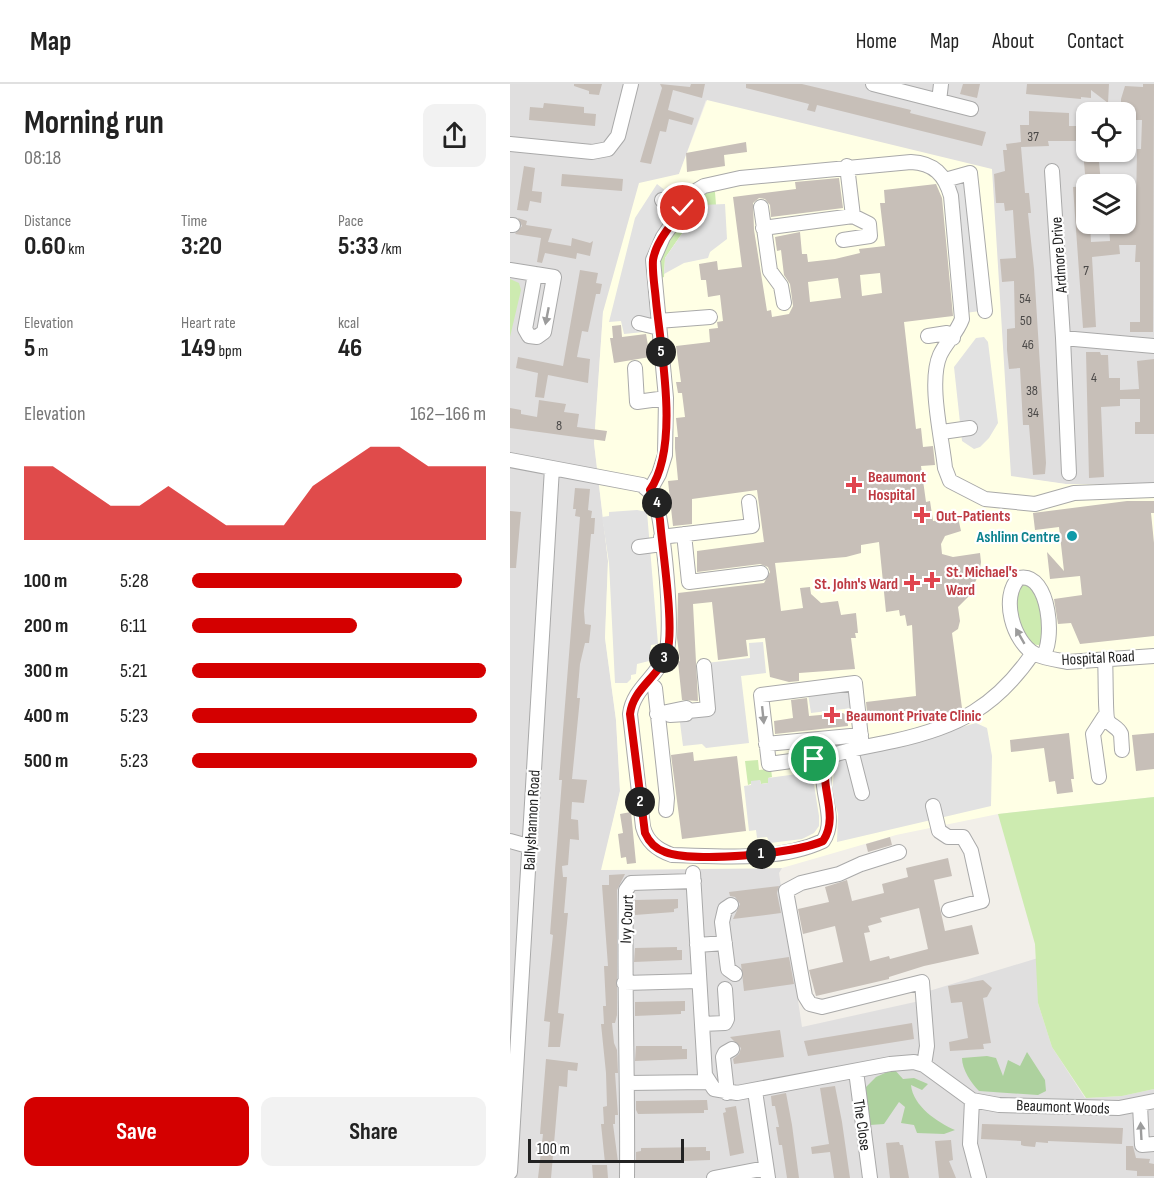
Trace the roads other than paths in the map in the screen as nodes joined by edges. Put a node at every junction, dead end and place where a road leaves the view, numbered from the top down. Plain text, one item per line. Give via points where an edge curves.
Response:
1 (631, 84) edge
2 (873, 84) edge
3 (941, 84) edge
4 (939, 101) junction
5 (971, 109) dead end
6 (510, 144) edge
7 (847, 166) junction
8 (1052, 171) dead end
9 (945, 180) junction
10 (662, 200) dead end
11 (760, 207) dead end
12 (680, 213) junction
13 (853, 216) junction
14 (763, 228) junction
15 (843, 240) dead end
16 (510, 270) edge
17 (535, 274) dead end
18 (963, 302) junction
19 (783, 303) dead end
20 (710, 316) dead end
21 (639, 323) dead end
22 (658, 325) junction
23 (928, 336) dead end
24 (953, 338) junction
25 (1063, 338) junction
26 (1154, 346) edge
27 (634, 369) dead end
28 (666, 398) junction
29 (970, 428) dead end
30 (942, 432) junction
31 (510, 460) edge
32 (552, 468) junction
33 (1068, 474) dead end
34 (650, 490) junction
35 (1154, 490) edge
36 (749, 502) dead end
37 (684, 534) junction
38 (662, 541) junction
39 (639, 547) dead end
40 (761, 573) dead end
41 (1038, 654) junction
42 (1154, 656) edge
43 (1105, 659) junction
44 (704, 666) dead end
45 (648, 681) junction
46 (663, 713) junction
47 (1106, 714) junction
48 (766, 744) junction
49 (858, 744) junction
50 (1122, 750) dead end
51 (825, 763) junction
52 (1099, 777) dead end
53 (862, 793) dead end
54 (933, 806) dead end
55 (666, 810) dead end
56 (510, 841) edge
57 (528, 846) junction
58 (899, 852) dead end
59 (731, 905) dead end
60 (949, 910) dead end
61 (725, 943) junction
62 (697, 945) junction
63 (516, 966) edge
64 (735, 974) dead end
65 (699, 981) junction
66 (624, 983) junction
67 (725, 989) dead end
68 (702, 1024) junction
69 (732, 1049) dead end
70 (924, 1065) junction
71 (856, 1071) junction
72 (707, 1082) junction
73 (628, 1083) junction
74 (755, 1091) junction
75 (727, 1093) junction
76 (972, 1100) junction
77 (1154, 1101) edge
78 (1140, 1105) junction
79 (512, 1116) edge
80 (1154, 1144) edge
81 (510, 1172) edge
82 (767, 1173) edge
83 (627, 1178) edge
84 (714, 1178) edge
85 (870, 1178) edge
86 (979, 1178) edge

1 - 6 street via 618,135 608,149 592,152
2 - 4 street
3 - 4 street
4 - 5 street
7 - 9 street via 920,163 937,170
7 - 12 street via 717,182 694,192
7 - 13 street
8 - 25 street, Ardmore Drive
9 - 18 street via 951,196
9 - 18 street via 970,173 985,305
10 - 12 street
11 - 14 street
12 - 22 street via 653,260
13 - 14 street
13 - 15 street via 869,224 870,236
14 - 19 street via 770,271 781,286
16 - 17 street
18 - 24 street via 962,319
20 - 22 street
21 - 22 street
22 - 28 street
23 - 24 street via 947,333
24 - 30 street via 940,355 936,370
25 - 26 street
25 - 33 street, Ardmore Drive
27 - 28 street via 637,402
28 - 34 street via 665,455
29 - 30 street
30 - 35 street via 946,476 985,499 1035,504 1074,493
31 - 32 street
32 - 34 street via 642,485
32 - 57 street, Ballyshannon Road
34 - 38 street via 657,504
36 - 37 street via 752,526
37 - 38 street
37 - 40 street via 689,582
38 - 39 street
38 - 45 street via 669,644 660,666
41 -> 41 street via 1019,639 1012,616 1011,589 1019,578 1040,585 1044,595 1048,647
41 - 43 street, Hospital Road via 1067,662
41 - 49 street via 1001,694 969,717 919,735
42 - 43 street, Hospital Road
43 - 47 street
44 - 46 street via 708,709
45 - 46 street via 655,688
45 - 51 street via 634,697 630,714 643,827 648,839 662,852 764,854 823,841 830,825
46 - 55 street
47 - 50 street via 1108,723 1121,734
47 - 52 street via 1093,734
48 - 49 street
49 -> 48 street via 855,683 761,695
48 - 51 street via 769,764 806,759
49 - 51 street via 831,756
49 - 53 street
54 - 60 street via 939,831 948,837 963,837 971,851 982,901
56 - 57 street
57 - 63 street, Ballyshannon Road
58 - 70 street via 786,891 805,996 810,1004 822,1007 922,982 927,1046
59 - 61 street via 725,909 722,922
61 - 62 street
61 - 64 street via 728,969
62 - 65 street, Ivy Court
62 - 66 street, Ivy Court via 694,877 631,883 626,890
63 - 79 street, Ballyshannon Road
65 - 66 street
65 - 68 street, Ivy Court
66 - 73 street, Ivy Court
67 - 68 street via 728,1019 725,1023
68 - 72 street, Ivy Court
69 - 75 street via 723,1057
70 - 71 street via 890,1064
70 - 76 street
71 - 74 street
71 - 85 street, The Close
72 - 73 street
72 - 75 street
73 - 83 street, Ivy Court
74 - 75 street
74 - 82 street
76 - 78 street, Beaumont Woods via 999,1105
76 - 86 street via 970,1144
77 - 78 street, Beaumont Woods
80 -> 78 street via 1142,1144
79 - 81 street, Ballyshannon Road
82 - 84 street

